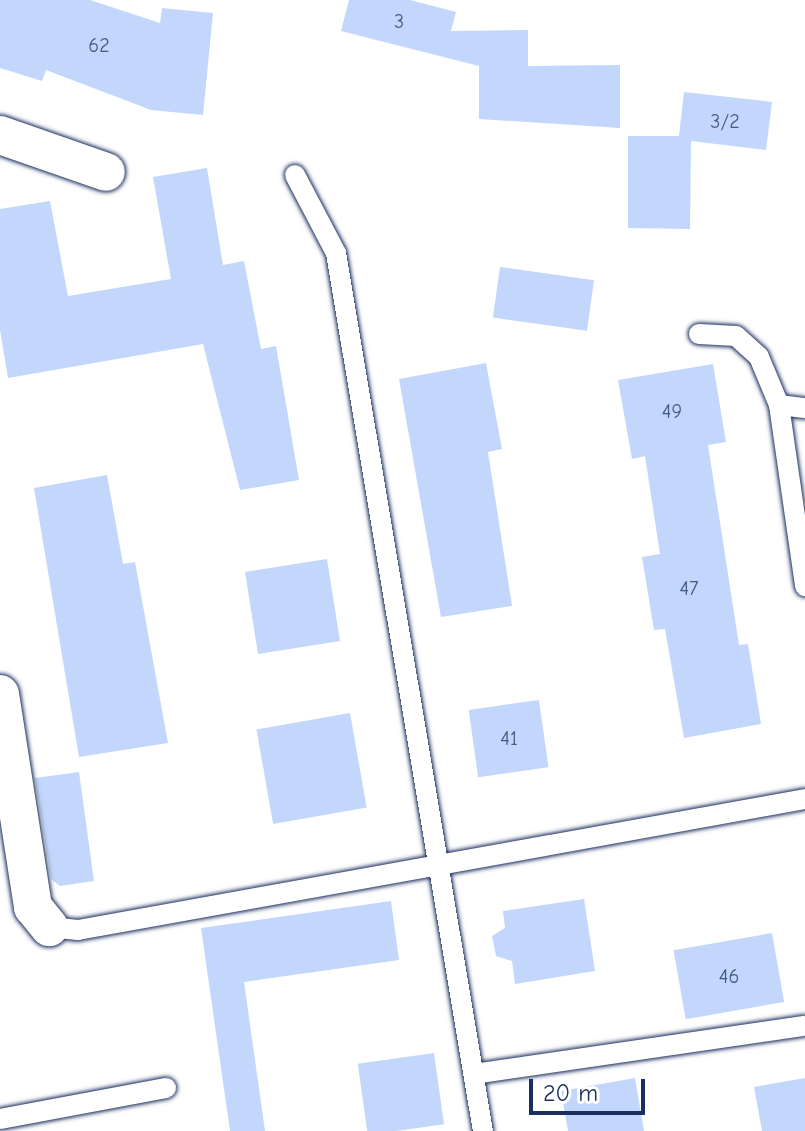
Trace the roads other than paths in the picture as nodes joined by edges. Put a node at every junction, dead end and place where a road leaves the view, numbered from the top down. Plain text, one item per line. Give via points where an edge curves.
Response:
1 (0, 135) edge
2 (106, 172) dead end
3 (295, 175) dead end
4 (699, 334) dead end
5 (779, 405) junction
6 (805, 408) edge
7 (805, 586) edge
8 (0, 694) edge
9 (805, 799) edge
10 (438, 863) junction
11 (49, 927) joint
12 (805, 1026) edge
13 (474, 1074) junction
14 (166, 1088) dead end
15 (0, 1119) edge
16 (483, 1131) edge

1 - 2 street
3 - 10 lane via 336,253
4 - 5 lane via 736,336 759,357
5 - 6 lane
5 - 7 lane
8 - 11 street via 33,907
9 - 10 lane
10 - 11 lane via 78,930
10 - 13 lane
12 - 13 lane
13 - 16 lane
14 - 15 lane

